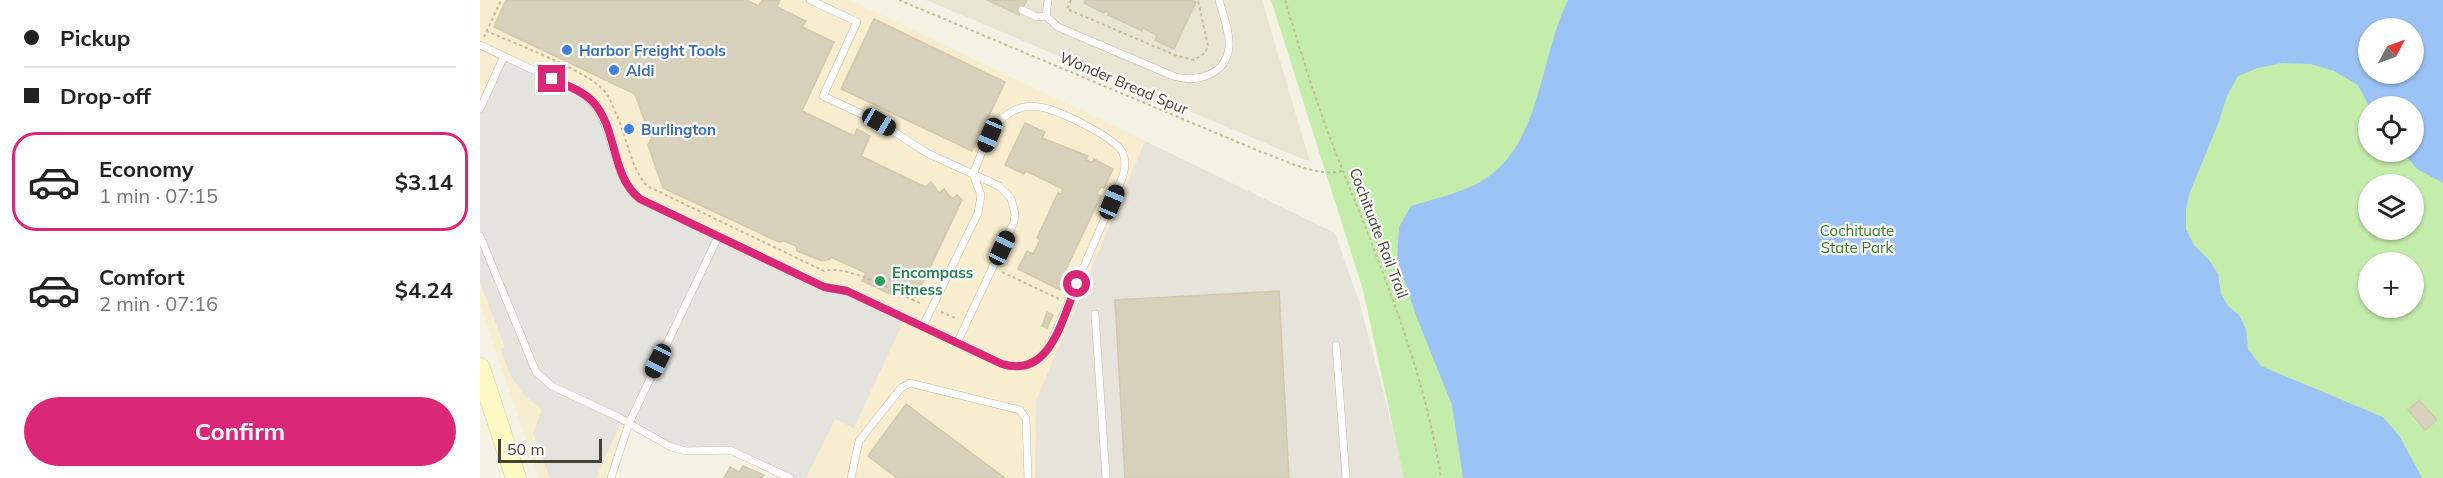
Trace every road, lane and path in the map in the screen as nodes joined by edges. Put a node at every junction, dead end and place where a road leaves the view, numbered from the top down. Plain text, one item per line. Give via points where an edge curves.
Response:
1 (501, 0) edge
2 (810, 0) edge
3 (899, 0) edge
4 (1048, 0) edge
5 (1071, 0) edge
6 (1198, 0) edge
7 (1219, 0) edge
8 (1285, 0) edge
9 (1022, 10) dead end
10 (1046, 16) junction
11 (480, 45) edge
12 (504, 56) junction
13 (482, 94) edge
14 (480, 109) edge
15 (1343, 171) junction
16 (973, 174) junction
17 (480, 236) edge
18 (717, 237) junction
19 (1000, 271) dead end
20 (1068, 304) junction
21 (932, 308) junction
22 (1095, 314) dead end
23 (967, 323) junction
24 (923, 327) junction
25 (957, 343) junction
26 (1336, 345) dead end
27 (480, 368) edge
28 (480, 380) edge
29 (480, 390) edge
30 (496, 412) junction
31 (629, 423) junction
32 (516, 478) edge
33 (610, 478) edge
34 (790, 478) edge
35 (851, 478) edge
36 (1028, 478) edge
37 (1106, 478) edge
38 (1346, 478) edge
39 (1441, 478) edge

1 - 21 path via 486,31 554,60 606,92 636,174 647,186 824,271 835,268 849,272
2 - 16 lane via 857,22 823,96
3 - 15 path, Wonder Bread Spur via 1258,151 1314,170
4 - 10 lane
5 - 6 path via 1067,9 1194,60 1208,46
7 - 10 lane via 1228,35 1228,53 1215,71 1191,80 1061,29
8 - 15 path, Cochituate Rail Trail
9 - 10 lane via 1037,17
11 - 12 lane
12 - 13 lane
12 - 18 lane via 593,102 603,118 624,181 633,194
13 - 14 lane
15 - 39 path, Cochituate Rail Trail via 1410,349
16 - 20 lane via 994,127 1021,108 1038,106 1052,110 1106,136 1118,146 1125,161 1123,176
16 - 21 lane via 981,195 978,213
16 - 23 lane via 1006,190 1015,214
17 - 31 lane via 536,372 552,386
18 - 24 lane
18 - 31 lane
19 - 20 path
20 - 25 lane via 1048,350 1027,366 1002,364
21 - 23 path
21 - 24 lane
22 - 37 lane
23 - 25 lane
24 - 25 lane
26 - 38 lane
27 - 30 main road
28 - 30 main road
29 - 30 main road
30 - 32 main road
31 - 33 lane
31 - 34 lane via 671,447 686,451 730,450
35 - 36 lane via 860,441 909,383 1020,410 1026,419

